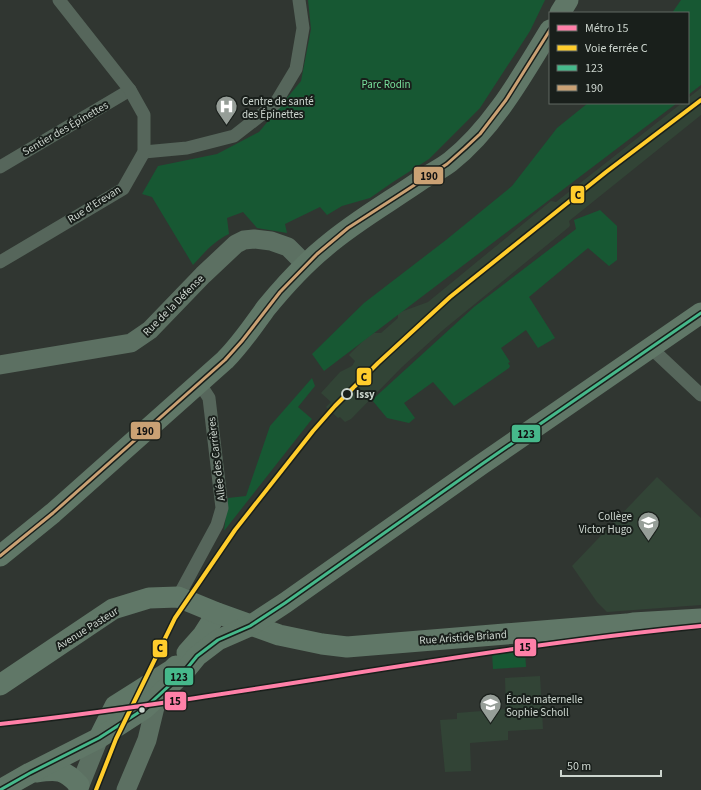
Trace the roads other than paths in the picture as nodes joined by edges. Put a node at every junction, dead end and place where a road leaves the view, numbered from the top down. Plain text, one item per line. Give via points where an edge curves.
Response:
1 (59, 0) edge
2 (299, 0) edge
3 (568, 0) edge
4 (561, 12) edge
5 (549, 32) edge
6 (130, 90) junction
7 (144, 152) junction
8 (0, 166) edge
9 (0, 262) edge
10 (305, 264) junction
11 (701, 313) edge
12 (651, 348) junction
13 (0, 365) edge
14 (200, 384) junction
15 (701, 395) edge
16 (0, 556) edge
17 (178, 598) junction
18 (217, 613) junction
19 (701, 619) edge
20 (250, 626) junction
21 (186, 654) junction
22 (0, 685) edge
23 (170, 685) junction
24 (99, 738) junction
25 (30, 773) junction
26 (79, 788) edge
27 (0, 790) edge
28 (126, 790) edge

1 - 6 street, Rue d'Erevan
2 - 7 street via 302,28 296,69 275,104 234,136 187,148
3 - 4 main road
5 - 10 main road via 511,93 471,142 450,162 345,230
6 - 7 street, Rue d'Erevan via 144,115
6 - 8 street, Sentier des Épinettes
7 - 9 street, Rue d'Erevan via 123,189
10 - 13 street, Rue de la Défense via 288,246 271,241 244,240 236,244 202,275 150,330 131,343
10 - 14 main road via 267,307 239,346
11 - 12 main road
12 - 15 street
12 - 20 main road
14 - 16 main road
14 - 17 street, Allée des Carrières via 209,398 222,508 218,525
17 - 18 main road, Avenue Pasteur
17 - 22 main road, Avenue Pasteur via 149,598 113,610
18 - 20 main road, Avenue Pasteur
18 - 21 main road via 203,635
19 - 20 main road, Rue Aristide Briand via 347,646 322,644
20 - 21 main road via 211,633
20 - 23 main road via 218,640 197,656
21 - 24 main road via 172,670 115,706
23 - 24 main road via 144,709
23 - 28 street via 155,707 147,740
24 - 25 main road
24 - 26 street
25 - 26 main road via 59,771 70,776
25 - 27 main road

